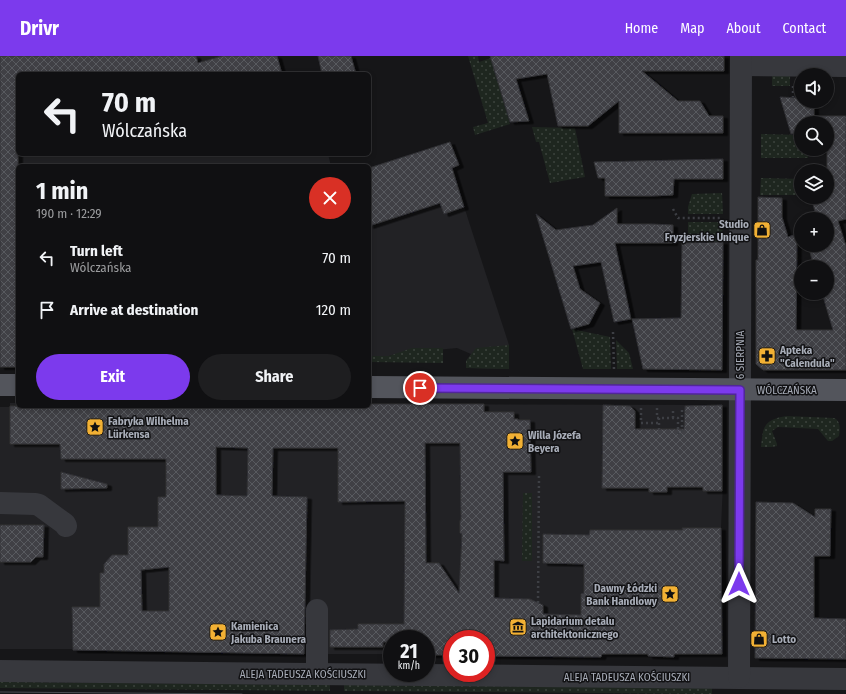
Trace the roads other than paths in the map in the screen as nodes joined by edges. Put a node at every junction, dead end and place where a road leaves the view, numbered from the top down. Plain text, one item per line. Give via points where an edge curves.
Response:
1 (741, 60) edge
2 (846, 66) edge
3 (0, 385) edge
4 (16, 385) edge
5 (371, 387) edge
6 (740, 390) junction
7 (846, 390) edge
8 (0, 503) edge
9 (66, 526) dead end
10 (317, 610) dead end
11 (0, 671) edge
12 (317, 674) junction
13 (739, 677) junction
14 (846, 678) edge

1 - 2 street
1 - 6 street, 6 SIERPNIA
3 - 4 main road
5 - 6 main road, WÓLCZAŃSKA
6 - 7 main road, WÓLCZAŃSKA
6 - 13 street, 6 SIERPNIA
8 - 9 street via 40,505
10 - 12 street
11 - 12 street, ALEJA TADEUSZA KOŚCIUSZKI
12 - 13 street, ALEJA TADEUSZA KOŚCIUSZKI
13 - 14 street, ALEJA TADEUSZA KOŚCIUSZKI

